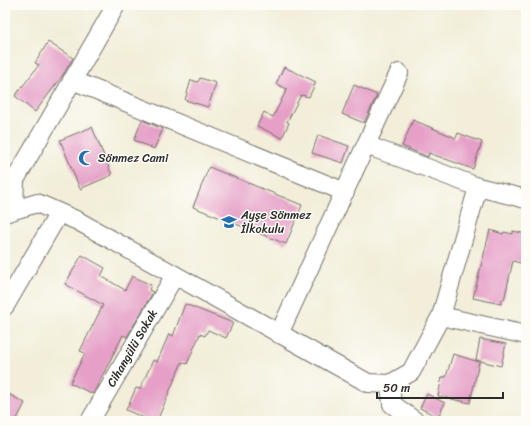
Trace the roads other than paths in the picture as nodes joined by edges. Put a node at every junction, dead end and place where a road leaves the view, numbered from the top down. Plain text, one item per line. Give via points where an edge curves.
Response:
1 (116, 5) edge
2 (398, 74) dead end
3 (72, 80) junction
4 (366, 146) junction
5 (478, 187) junction
6 (346, 192) junction
7 (526, 199) edge
8 (10, 211) edge
9 (59, 212) junction
10 (175, 275) junction
11 (5, 306) edge
12 (441, 316) junction
13 (279, 334) junction
14 (526, 335) edge
15 (390, 384) junction
16 (90, 421) edge
17 (416, 421) edge

1 - 3 street
2 - 4 street
3 - 6 street
3 - 8 street via 15,180
4 - 5 street
4 - 6 street
5 - 7 street
5 - 12 street
6 - 13 street
8 - 9 street via 37,203
9 - 10 street
9 - 11 street
10 - 13 street
10 - 16 street, Cihangülü Sokak
12 - 14 street
12 - 15 street via 411,372
13 - 15 street via 368,383
15 - 17 street via 392,404

